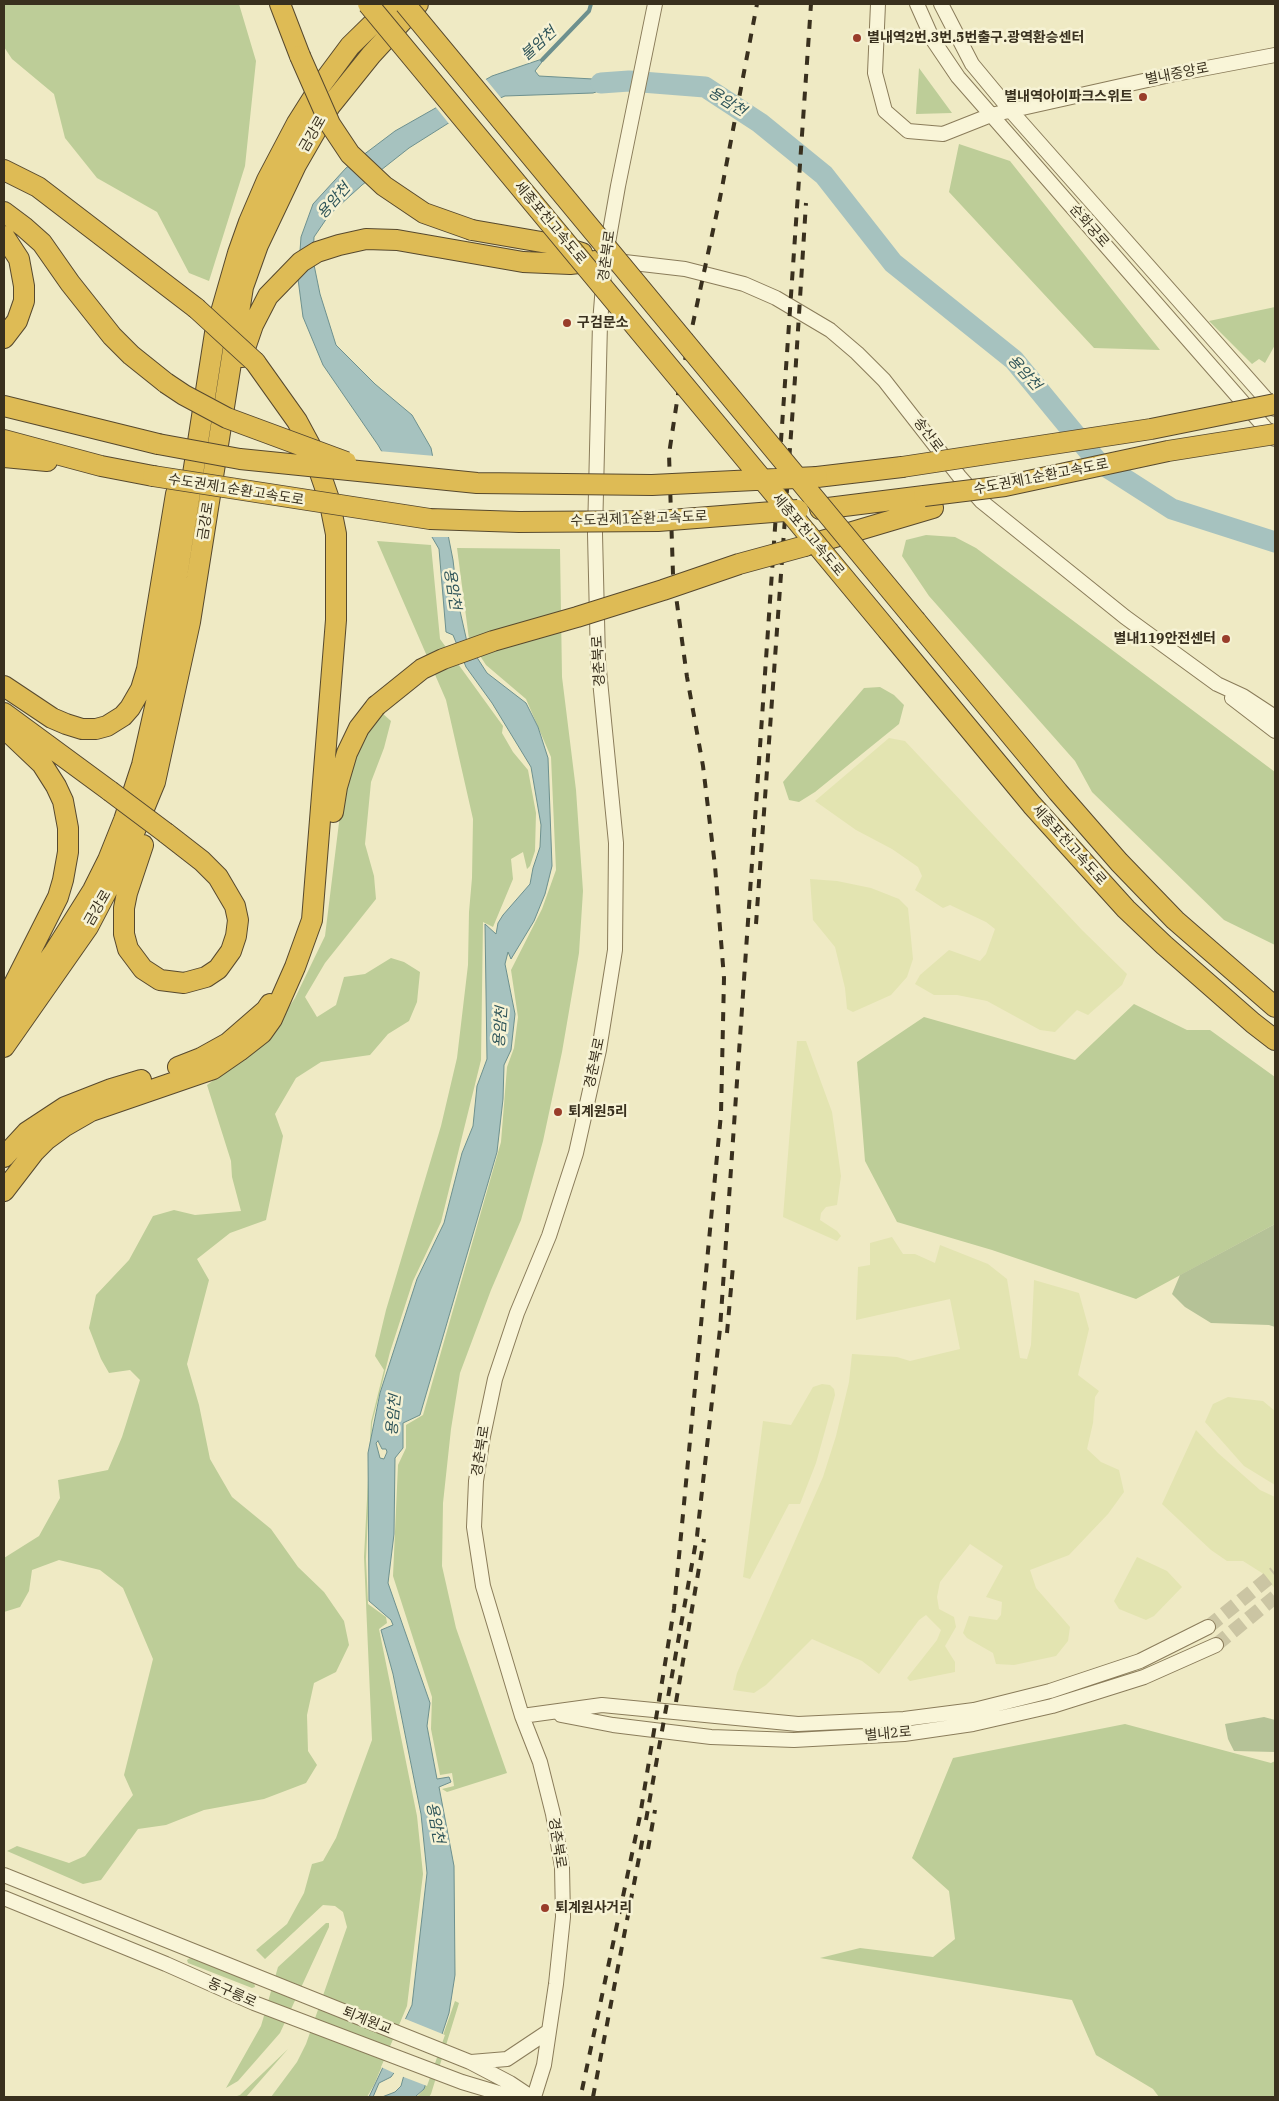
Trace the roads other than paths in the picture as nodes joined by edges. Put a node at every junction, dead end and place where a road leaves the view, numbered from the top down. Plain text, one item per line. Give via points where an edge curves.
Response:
1 (280, 4) edge
2 (368, 4) edge
3 (379, 4) edge
4 (393, 4) edge
5 (405, 4) edge
6 (418, 4) edge
7 (655, 4) edge
8 (878, 4) edge
9 (917, 4) edge
10 (941, 4) edge
11 (350, 46) junction
12 (1275, 55) edge
13 (1011, 111) junction
14 (991, 115) junction
15 (4, 170) edge
16 (4, 212) edge
17 (4, 236) edge
18 (605, 260) junction
19 (215, 333) junction
20 (4, 338) edge
21 (226, 403) junction
22 (1275, 404) edge
23 (4, 406) edge
24 (1275, 409) edge
25 (1275, 434) edge
26 (1275, 439) edge
27 (4, 440) edge
28 (4, 457) edge
29 (101, 466) junction
30 (379, 473) junction
31 (929, 502) junction
32 (190, 622) junction
33 (1217, 684) junction
34 (4, 686) edge
35 (4, 713) edge
36 (1275, 717) edge
37 (4, 728) edge
38 (1275, 731) edge
39 (312, 920) junction
40 (295, 967) junction
41 (22, 971) junction
42 (4, 995) edge
43 (4, 1004) edge
44 (1275, 1007) edge
45 (4, 1021) edge
46 (1275, 1040) edge
47 (4, 1047) edge
48 (4, 1157) edge
49 (4, 1191) edge
50 (1208, 1627) tunnel mouth
51 (1216, 1645) tunnel mouth
52 (548, 1713) junction
53 (522, 1716) junction
54 (4, 1875) edge
55 (4, 1898) edge
56 (264, 1981) joint
57 (548, 2030) junction
58 (470, 2062) junction
59 (462, 2082) junction
60 (508, 2092) edge
61 (480, 2097) edge
62 (532, 2097) edge

1 - 18 highway, bridge via 330,124 350,154 384,186 424,213 472,230 553,244
2 - 46 highway, 세종포천고속도로, bridge via 1032,805 1126,909
3 - 11 highway
4 - 11 highway, 금강로
5 - 44 highway, 세종포천고속도로, bridge via 1058,792 1175,920
6 - 21 highway, 금강로 via 330,106 272,213 243,287
7 - 18 street, 경춘북로
8 - 14 street, 별내중앙로 via 875,73 885,111 908,131 943,134
9 - 14 street, 순화궁로 via 933,40 958,77
10 - 13 street, 순화궁로 via 972,64
11 - 19 highway, 금강로 via 297,123 267,180 238,253
12 - 13 street, 별내중앙로
13 - 14 street, 별내중앙로
13 - 24 street, 순화궁로
14 - 26 street, 순화궁로
15 - 39 highway, bridge via 38,187 196,308 255,362 297,421 311,447 329,499 336,534 336,620
16 - 30 highway, bridge via 42,243 112,336 166,383 226,418
17 - 20 highway via 19,259 24,286 24,301 17,321
18 - 21 highway via 570,264 523,262 397,240 366,239 317,252 301,262 268,296 253,325
18 - 33 street, 송산로 via 685,269 744,284 776,298 830,330 884,380 958,476 982,501 1125,617
18 - 53 street, 경춘북로 via 599,332 596,544 598,660 616,843 615,950 576,1153 549,1236 517,1313 495,1379 476,1482 474,1527 483,1586
19 - 34 highway via 197,373 148,660 142,689 136,700 113,723 96,729 82,728 52,718
19 - 45 highway, 금강로 via 160,685 142,765 124,820 93,890 54,952
21 - 32 highway, 금강로
22 - 30 highway, 수도권제1순환고속도로, bridge via 1151,429 817,477 652,485 524,485
23 - 30 highway, 수도권제1순환고속도로, bridge via 158,444 240,459
25 - 31 highway, 수도권제1순환고속도로, bridge via 1168,451
27 - 29 highway, 수도권제1순환고속도로
28 - 29 highway
29 - 31 highway, 수도권제1순환고속도로, bridge via 430,519 658,521
31 - 39 highway, bridge via 805,546 492,641 422,669 376,706 359,728 347,753 337,787
32 - 35 highway, bridge via 177,736 157,808 127,893 123,922 128,949 143,969 168,982 184,983 206,978 225,962 236,936 238,920 235,906 218,877 166,833 110,791
32 - 47 highway, 금강로 via 155,782 126,855 88,927
33 - 36 street, 송산로
33 - 38 street, 송산로
37 - 41 highway via 42,764 63,801 68,828 64,880
39 - 40 highway
40 - 48 highway via 266,1010 228,1043 166,1072 65,1107 27,1132
40 - 49 highway via 272,1019 239,1052 214,1069 84,1115 46,1140
41 - 42 highway
41 - 43 highway
50 - 52 street, 별내2로 via 1140,1661 1050,1691 974,1710 904,1719 798,1724 602,1705
51 - 52 street, 별내2로 via 1144,1678 1052,1706 974,1724 904,1734 794,1740 711,1737 612,1725
52 - 53 street, 별내2로
53 - 57 street, 경춘북로 via 540,1762 562,1867 563,1917
54 - 56 street, 동구릉로
55 - 59 street, 동구릉로 via 254,2003
56 - 58 street, 퇴계원교
57 - 58 street via 507,2059
57 - 62 street, 경춘북로 via 544,2065
58 - 60 street, 퇴계원교
59 - 60 street, 동구릉로
59 - 61 street
60 - 62 street

